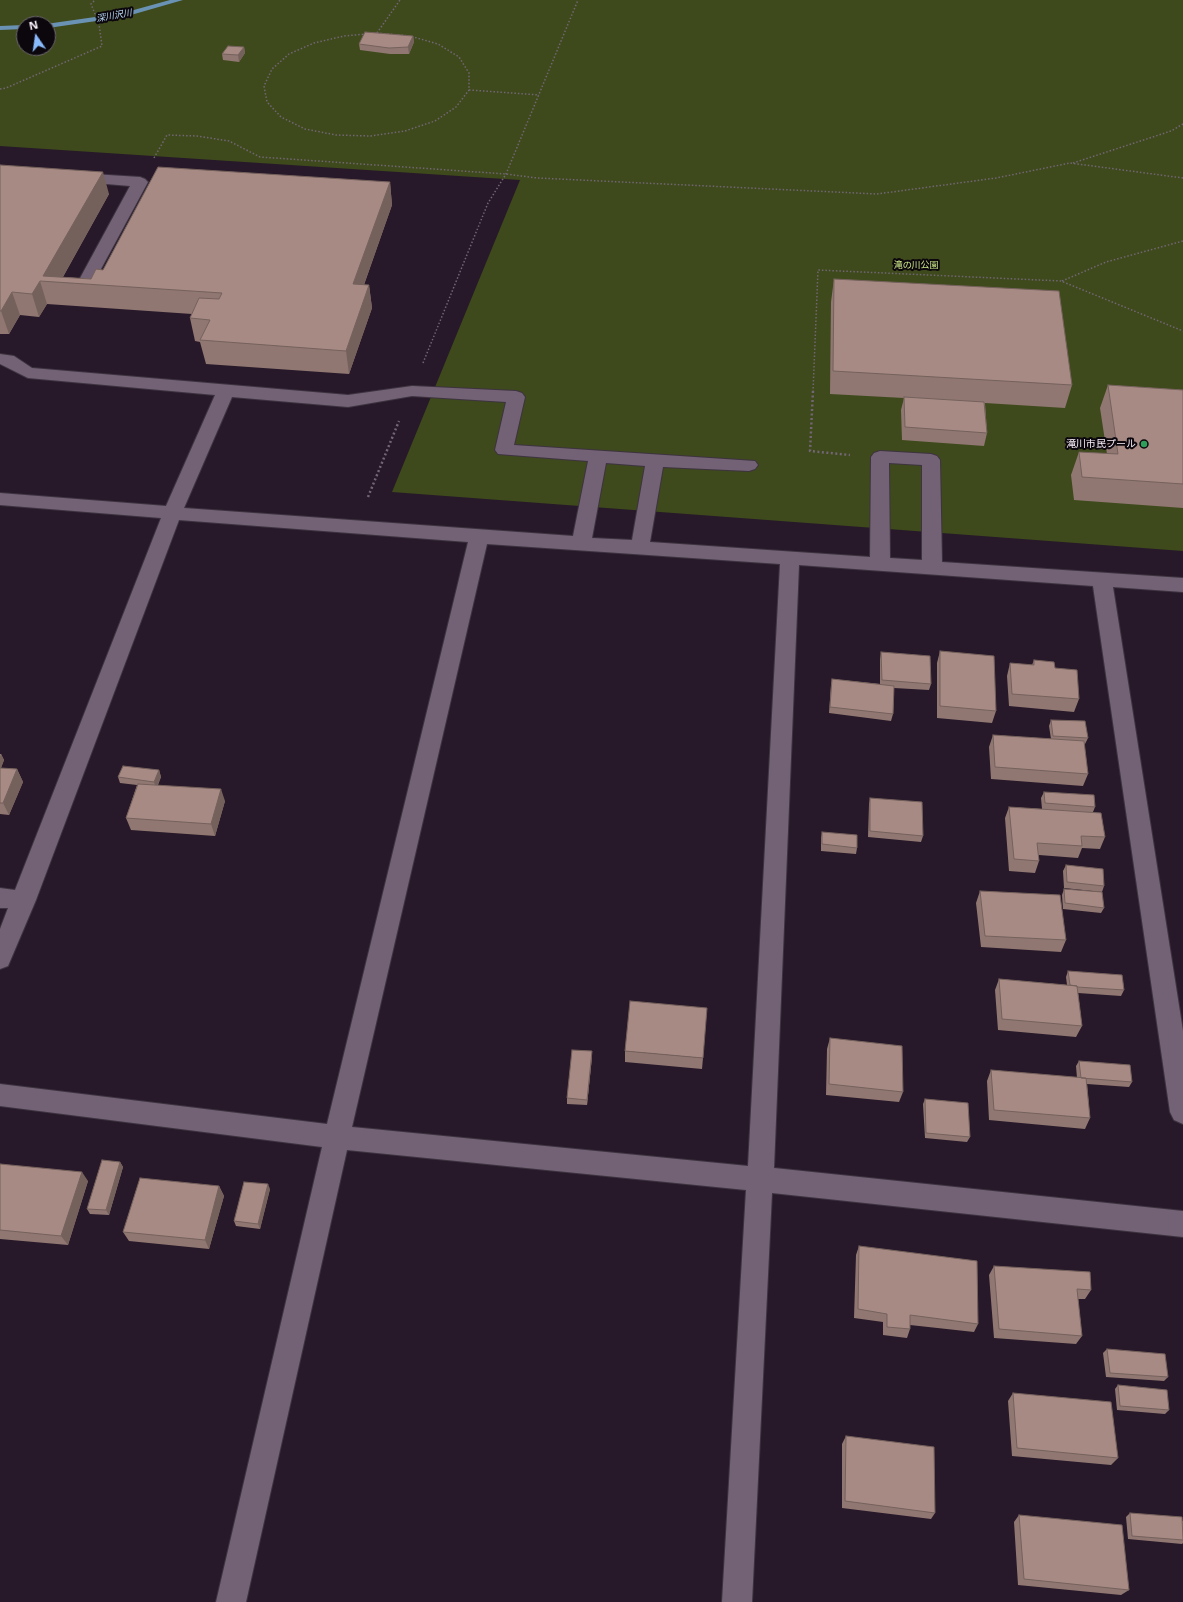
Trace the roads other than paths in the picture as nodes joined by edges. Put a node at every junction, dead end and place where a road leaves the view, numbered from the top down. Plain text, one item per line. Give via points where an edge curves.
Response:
1 (62, 178) edge
2 (86, 280) edge
3 (3, 361) edge
4 (226, 391) junction
5 (598, 456) junction
6 (655, 461) junction
7 (749, 465) dead end
8 (0, 499) edge
9 (173, 512) junction
10 (479, 537) junction
11 (581, 544) junction
12 (640, 547) junction
13 (790, 557) junction
14 (880, 563) junction
15 (932, 567) junction
16 (1102, 580) junction
17 (1183, 585) edge
18 (0, 898) edge
19 (24, 900) junction
20 (0, 959) edge
21 (0, 1095) edge
22 (1183, 1112) edge
23 (337, 1137) junction
24 (760, 1179) junction
25 (1183, 1224) edge
26 (231, 1602) edge
27 (737, 1602) edge

1 - 2 street via 140,182
3 - 4 street via 28,373
4 - 5 street via 348,401 412,391 516,397 504,450
4 - 9 street
5 - 6 street
5 - 11 street
6 - 7 street
6 - 12 street
8 - 9 street
9 - 10 street
9 - 19 street
10 - 11 street
10 - 23 street
11 - 12 street
12 - 13 street
13 - 14 street
13 - 24 street
14 - 15 street
14 - 15 street via 880,457 932,460
15 - 16 street
16 - 17 street
16 - 22 street
18 - 19 street
19 - 20 street
21 - 23 street
23 - 24 street
23 - 26 street
24 - 25 street
24 - 27 street

